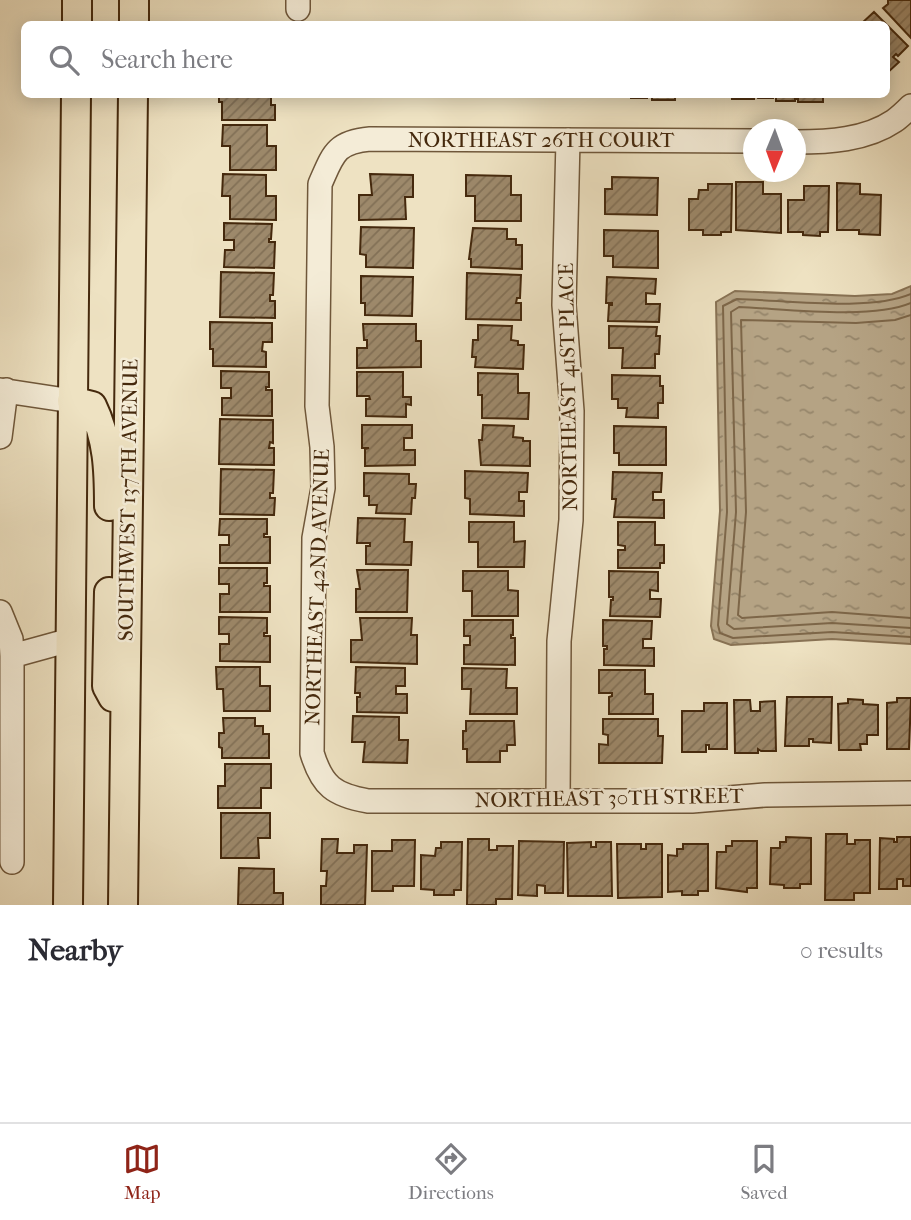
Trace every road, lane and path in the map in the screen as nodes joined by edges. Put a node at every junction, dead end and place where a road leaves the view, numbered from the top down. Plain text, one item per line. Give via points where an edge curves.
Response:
1 (77, 0) edge
2 (134, 0) edge
3 (77, 21) edge
4 (134, 21) edge
5 (76, 98) edge
6 (133, 98) edge
7 (911, 106) edge
8 (568, 140) junction
9 (743, 141) edge
10 (806, 142) edge
11 (334, 153) joint
12 (3, 390) edge
13 (72, 401) junction
14 (0, 436) edge
15 (0, 612) edge
16 (70, 640) junction
17 (12, 656) junction
18 (125, 721) junction
19 (911, 793) edge
20 (348, 797) joint
21 (558, 801) junction
22 (12, 862) dead end
23 (68, 905) edge
24 (123, 905) edge

1 - 3 main road
2 - 4 main road
5 - 13 main road
6 - 18 main road, SOUTHWEST 137TH AVENUE
7 - 10 street via 894,122 864,134 832,142
8 - 9 street, NORTHEAST 26TH COURT
8 - 11 street, NORTHEAST 26TH COURT via 370,139 349,141
8 - 21 street, NORTHEAST 41ST PLACE via 565,305 572,411 571,520 559,641
11 - 20 street, NORTHEAST 42ND AVENUE via 320,184 317,407 323,488 314,538 312,753 318,772 331,789
12 - 13 street
12 - 14 street
13 - 16 main road
13 - 18 main road via 92,407 106,441 110,555 107,687
15 - 17 street via 11,639
16 - 17 street
16 - 23 main road
17 - 22 street
18 - 24 main road, SOUTHWEST 137TH AVENUE
19 - 21 street, NORTHEAST 30TH STREET via 765,795 692,802
20 - 21 street, NORTHEAST 30TH STREET via 368,801

